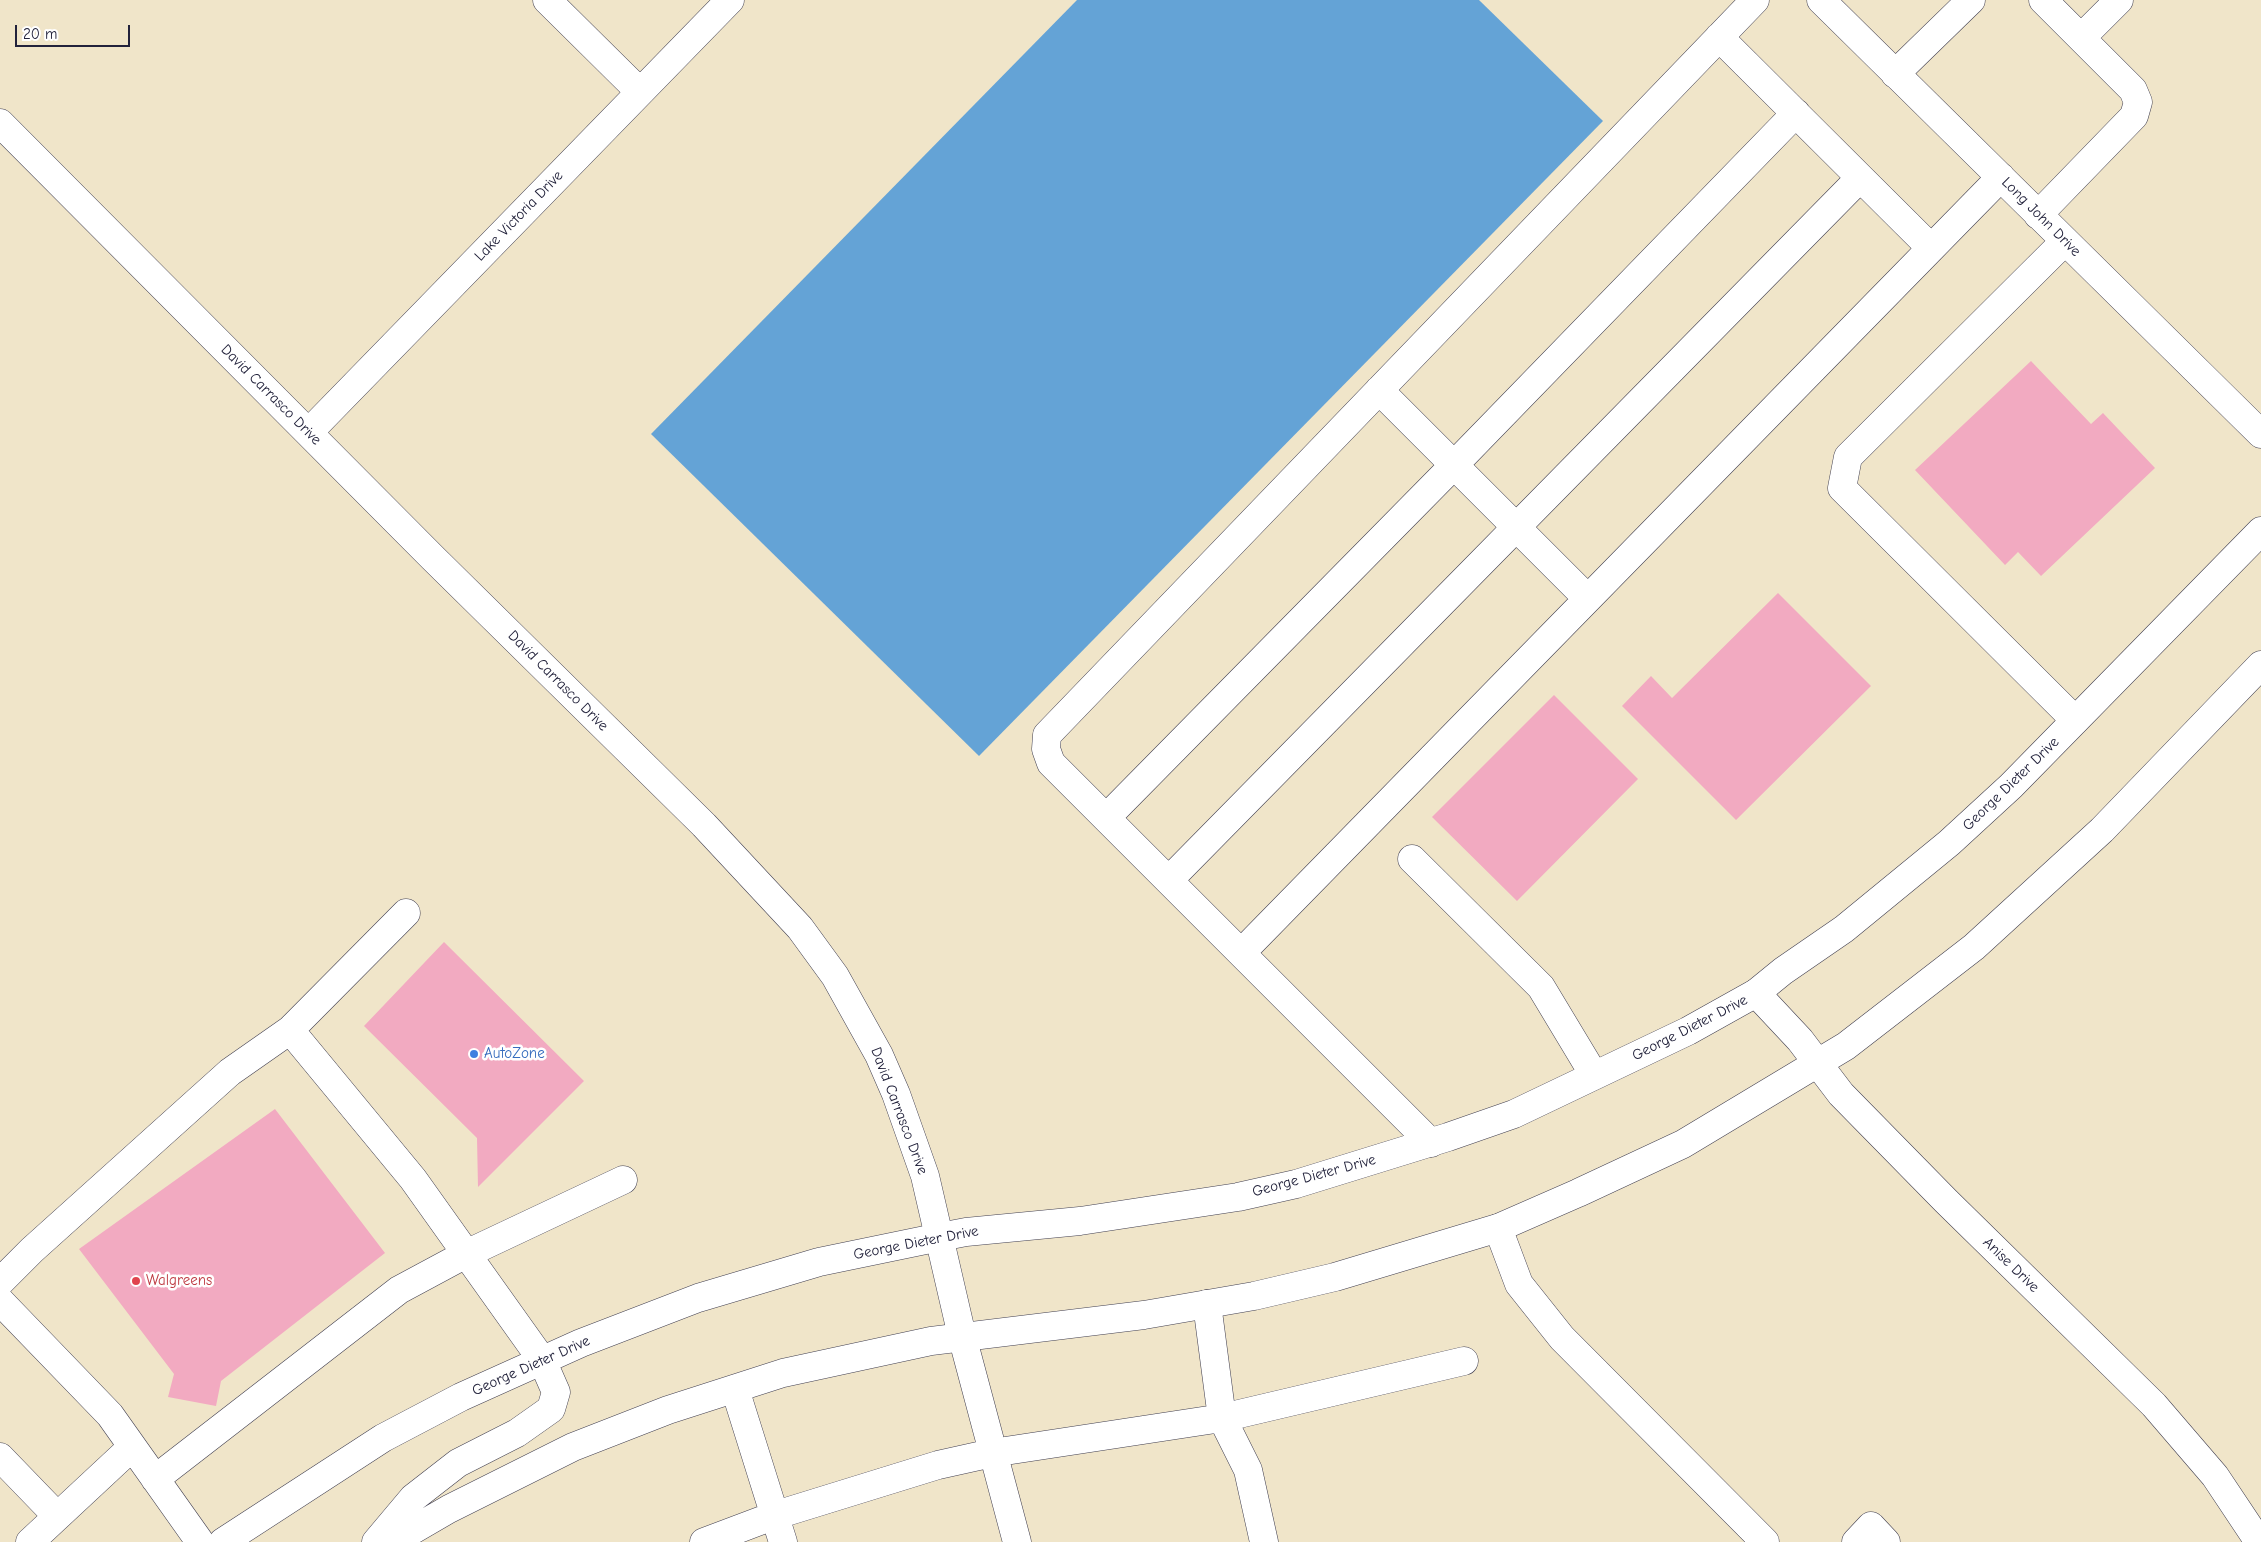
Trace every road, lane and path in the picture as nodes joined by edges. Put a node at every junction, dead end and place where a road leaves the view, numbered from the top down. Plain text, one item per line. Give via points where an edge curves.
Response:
1 (547, 0) edge
2 (730, 0) edge
3 (1755, 0) edge
4 (1822, 0) edge
5 (1971, 0) edge
6 (2043, 0) edge
7 (2118, 0) edge
8 (1719, 37) junction
9 (2081, 38) junction
10 (1895, 74) junction
11 (640, 92) junction
12 (1796, 113) junction
13 (0, 123) edge
14 (2001, 177) junction
15 (1860, 178) junction
16 (2038, 215) junction
17 (2065, 240) junction
18 (1931, 248) junction
19 (1379, 390) junction
20 (309, 432) junction
21 (2261, 434) edge
22 (1454, 465) junction
23 (1515, 527) junction
24 (2261, 531) edge
25 (1587, 598) junction
26 (2261, 665) edge
27 (2075, 720) junction
28 (1106, 818) junction
29 (1412, 859) dead end
30 (1169, 880) junction
31 (406, 913) dead end
32 (1242, 952) junction
33 (1756, 994) junction
34 (290, 1030) junction
35 (1819, 1064) junction
36 (1594, 1075) junction
37 (1430, 1143) junction
38 (623, 1180) dead end
39 (1498, 1228) junction
40 (940, 1237) junction
41 (466, 1254) junction
42 (0, 1282) edge
43 (0, 1301) edge
44 (1207, 1304) junction
45 (962, 1336) junction
46 (542, 1360) junction
47 (1464, 1361) dead end
48 (735, 1389) junction
49 (1222, 1418) junction
50 (132, 1447) junction
51 (992, 1453) junction
52 (0, 1457) edge
53 (155, 1478) junction
54 (57, 1516) junction
55 (773, 1516) junction
56 (30, 1542) edge
57 (200, 1542) edge
58 (223, 1542) edge
59 (376, 1542) edge
60 (392, 1542) edge
61 (704, 1542) edge
62 (783, 1542) edge
63 (1017, 1542) edge
64 (1264, 1542) edge
65 (1764, 1542) edge
66 (1856, 1542) edge
67 (1886, 1542) edge
68 (2260, 1542) edge

1 - 11 main road
2 - 11 main road, Lake Victoria Drive
3 - 8 main road
4 - 10 main road, Long John Drive
5 - 10 main road
6 - 9 main road
7 - 9 main road
8 - 12 main road
8 - 19 main road
9 - 16 main road via 2133,90 2138,102 2134,116
10 - 14 main road, Long John Drive
11 - 20 main road, Lake Victoria Drive
12 - 15 main road
12 - 22 main road
13 - 20 main road, David Carrasco Drive
14 - 16 main road, Long John Drive
14 - 18 main road
15 - 18 main road
15 - 23 main road
16 - 17 main road, Long John Drive
17 - 21 main road, Long John Drive
17 - 27 main road via 1848,457 1842,488
18 - 25 main road
19 - 22 main road
19 - 28 main road via 1047,735 1046,749 1051,763
20 - 40 main road, David Carrasco Drive via 704,825 800,928 835,976 879,1055 925,1176
22 - 23 main road
22 - 28 main road
23 - 25 main road
23 - 30 main road
24 - 27 main road, George Dieter Drive
25 - 32 main road
26 - 35 main road via 2102,830 1974,947
27 - 33 main road, George Dieter Drive via 2011,786 1949,843 1844,929
28 - 30 main road
29 - 36 main road via 1541,987
30 - 32 main road
31 - 34 main road
32 - 37 main road
33 - 35 main road, Anise Drive
33 - 36 main road, George Dieter Drive via 1688,1031
34 - 41 main road via 413,1178
34 - 42 main road via 230,1072
35 - 39 main road via 1683,1144
35 - 68 main road, Anise Drive via 1841,1094 1946,1201 2154,1405 2215,1476
36 - 37 main road, George Dieter Drive via 1514,1114
37 - 40 main road, George Dieter Drive via 1296,1184 1238,1197 1080,1221
38 - 41 main road
39 - 44 main road via 1335,1277
39 - 65 main road via 1519,1284 1562,1338
40 - 45 main road, David Carrasco Drive
40 - 46 main road, George Dieter Drive via 819,1262 698,1298
41 - 46 main road
41 - 53 main road via 399,1290
43 - 50 main road via 110,1416
44 - 45 main road via 1144,1315
44 - 49 main road
45 - 48 main road via 784,1373
45 - 51 main road, David Carrasco Drive
46 - 58 main road, George Dieter Drive via 460,1397 383,1438
46 - 59 main road via 556,1392 551,1409 517,1433 458,1463 413,1498
47 - 49 main road
48 - 55 main road
48 - 60 main road via 668,1410 573,1447 449,1509
49 - 51 main road
49 - 64 main road via 1248,1470
50 - 53 main road
50 - 54 main road
51 - 55 main road via 938,1464
51 - 63 main road, David Carrasco Drive
52 - 54 main road
53 - 57 main road
54 - 56 main road
55 - 61 main road
55 - 62 main road
66 - 67 main road via 1871,1526

